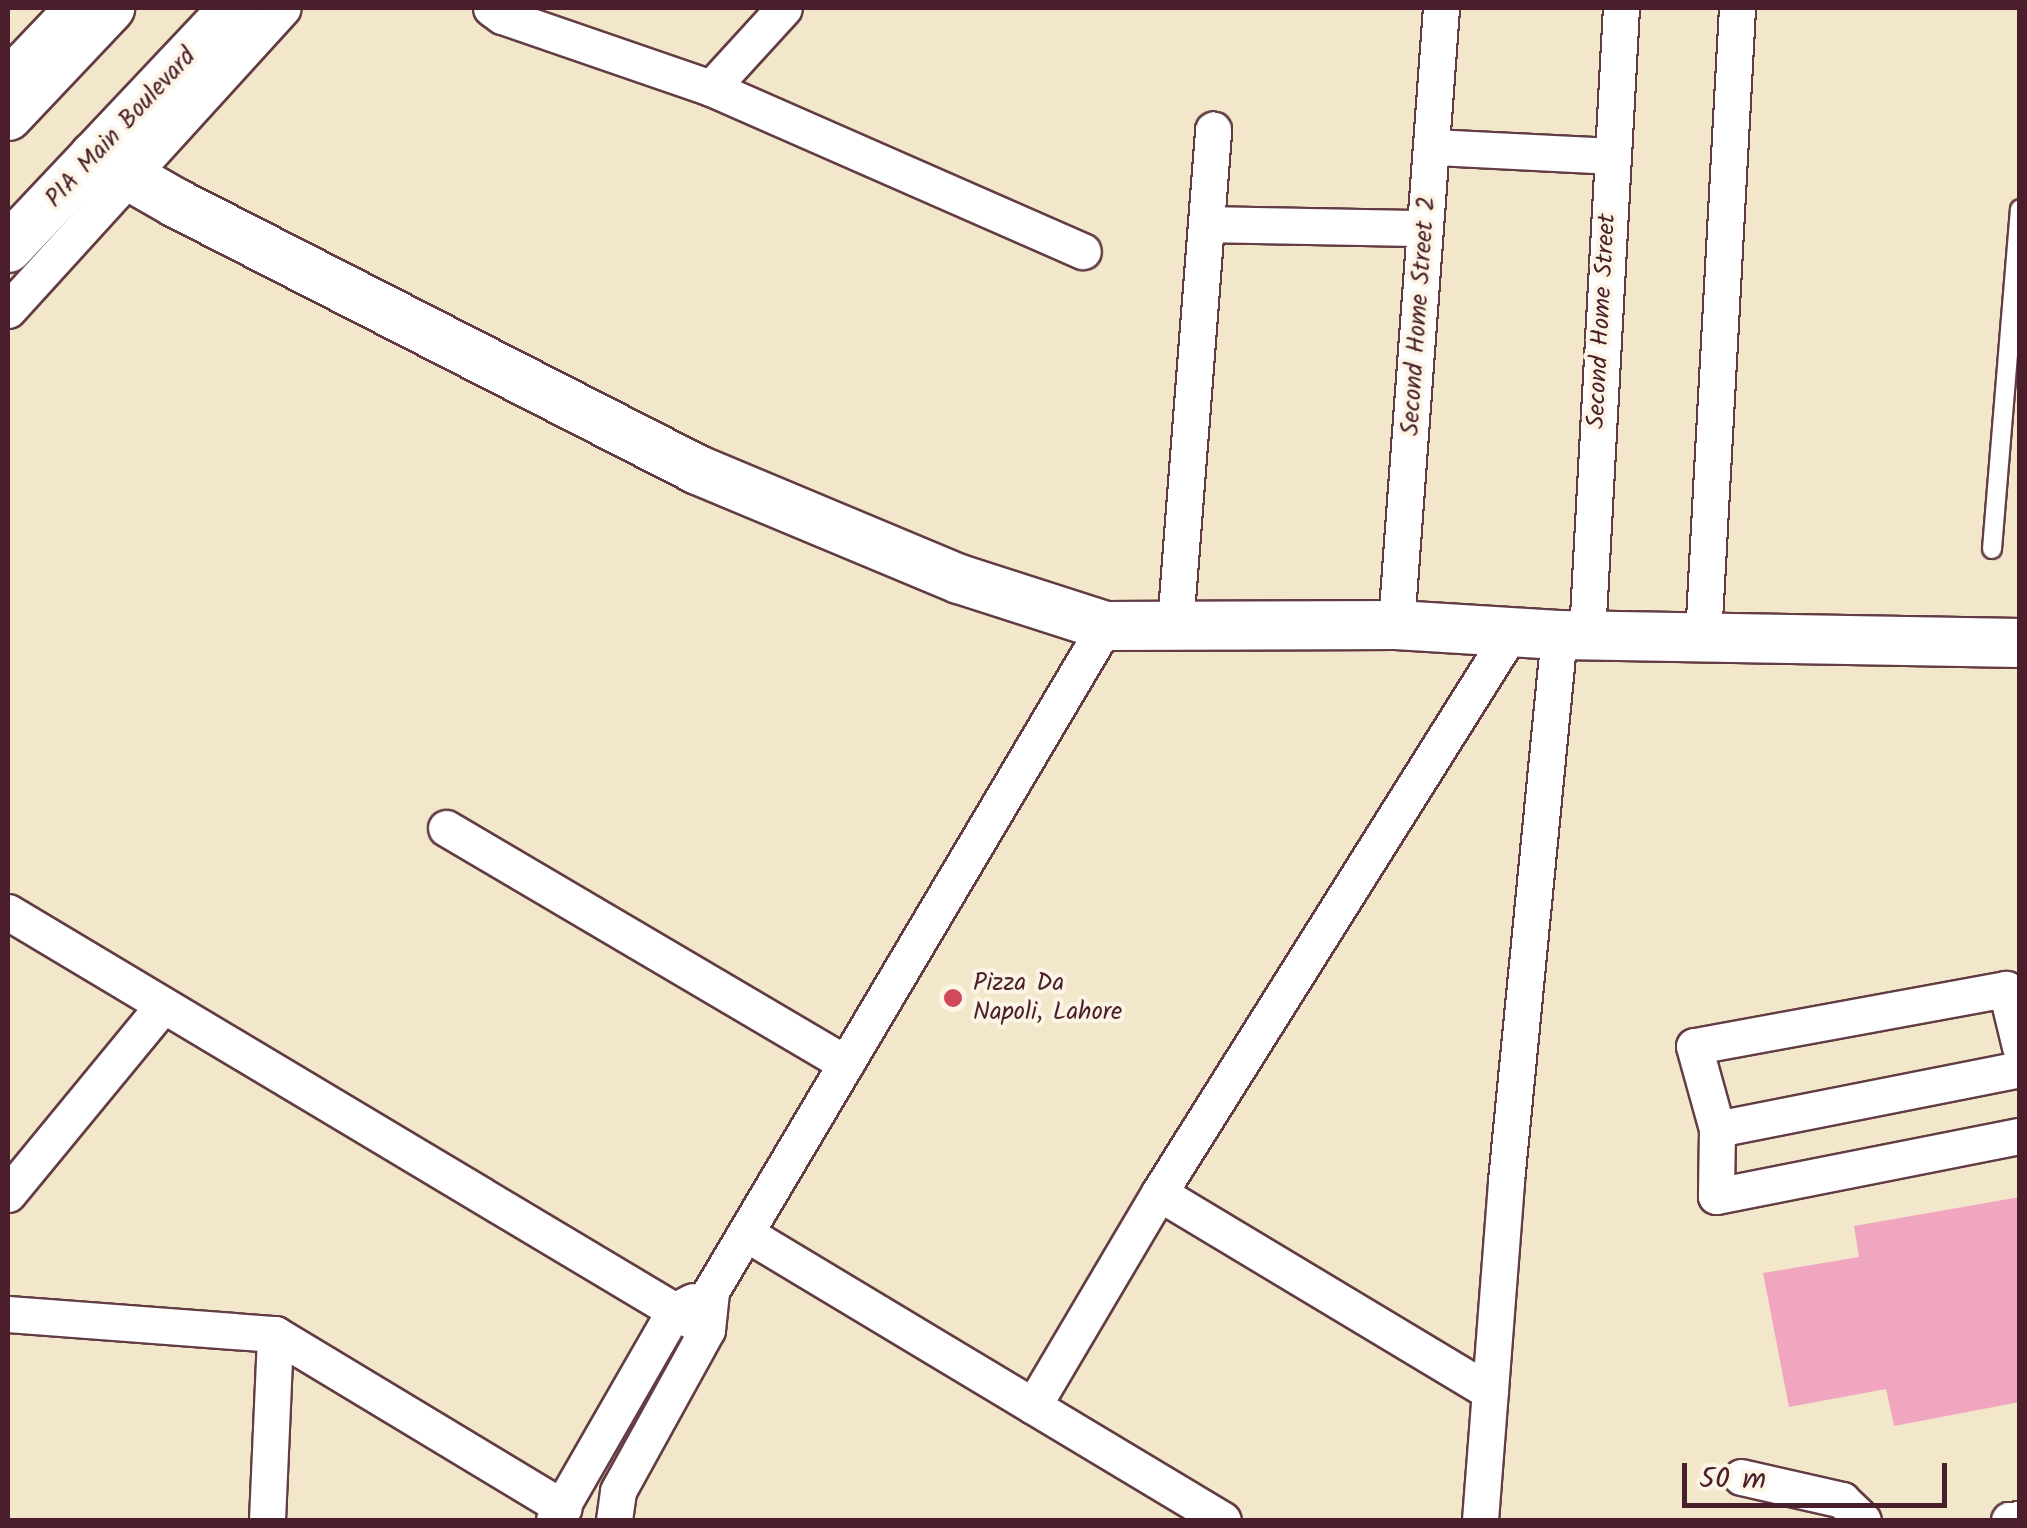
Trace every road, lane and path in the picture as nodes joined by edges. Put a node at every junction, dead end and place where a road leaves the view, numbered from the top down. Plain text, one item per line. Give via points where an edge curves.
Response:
1 (71, 8) edge
2 (110, 8) edge
3 (283, 8) edge
4 (491, 8) edge
5 (784, 8) edge
6 (1440, 8) edge
7 (1622, 8) edge
8 (1738, 8) edge
9 (214, 14) edge
10 (8, 74) edge
11 (711, 88) junction
12 (8, 116) edge
13 (1213, 129) dead end
14 (1434, 148) junction
15 (1611, 156) junction
16 (112, 165) junction
17 (2020, 209) edge
18 (1206, 224) junction
19 (1424, 228) junction
20 (8, 248) edge
21 (1083, 251) dead end
22 (8, 310) edge
23 (1992, 549) dead end
24 (1396, 625) junction
25 (1105, 626) junction
26 (1174, 626) junction
27 (1512, 631) junction
28 (1573, 635) junction
29 (1703, 638) junction
30 (2020, 643) edge
31 (446, 828) dead end
32 (8, 912) edge
33 (161, 1008) junction
34 (2020, 1047) edge
35 (846, 1064) junction
36 (2020, 1070) edge
37 (1717, 1130) junction
38 (2020, 1136) edge
39 (1158, 1193) junction
40 (8, 1194) edge
41 (747, 1234) junction
42 (711, 1291) junction
43 (674, 1311) junction
44 (8, 1314) edge
45 (707, 1330) junction
46 (274, 1334) junction
47 (1490, 1392) junction
48 (1033, 1406) junction
49 (1741, 1477) dead end
50 (559, 1514) edge
51 (2020, 1519) edge
52 (267, 1520) edge
53 (614, 1520) edge
54 (1223, 1520) edge
55 (1480, 1520) edge
56 (1863, 1520) edge
57 (2009, 1520) edge

1 - 10 street
2 - 12 street
3 - 16 street
4 - 11 street
5 - 11 street
6 - 14 street, Second Home Street 2
7 - 15 street, Second Home Street
8 - 29 street
9 - 16 street, PIA Main Boulevard
11 - 21 street
13 - 18 street
14 - 15 street
14 - 19 street, Second Home Street 2
15 - 28 street, Second Home Street
16 - 20 street, PIA Main Boulevard
16 - 22 street
16 - 25 street via 698,470 959,579
17 - 23 lane
18 - 19 street
18 - 26 street
19 - 24 street, Second Home Street 2
24 - 26 street
24 - 27 street
25 - 26 street
25 - 35 street
27 - 28 street
27 - 39 street
28 - 29 street
28 - 47 street, Second Home Street
29 - 30 street
31 - 35 street
32 - 33 street
33 - 40 street
33 - 43 street
34 - 37 street via 2006,989 1694,1046
35 - 41 street
36 - 37 street
37 - 38 street via 1716,1196
39 - 47 street
39 - 48 street
41 - 42 street
41 - 48 street
42 - 43 street
42 - 45 street
43 - 45 street
43 - 50 street
44 - 46 street
45 - 53 street via 618,1491
46 - 50 street
46 - 52 street
47 - 55 street, Second Home Street
48 - 54 street
49 - 56 street via 1842,1500
51 - 57 street

